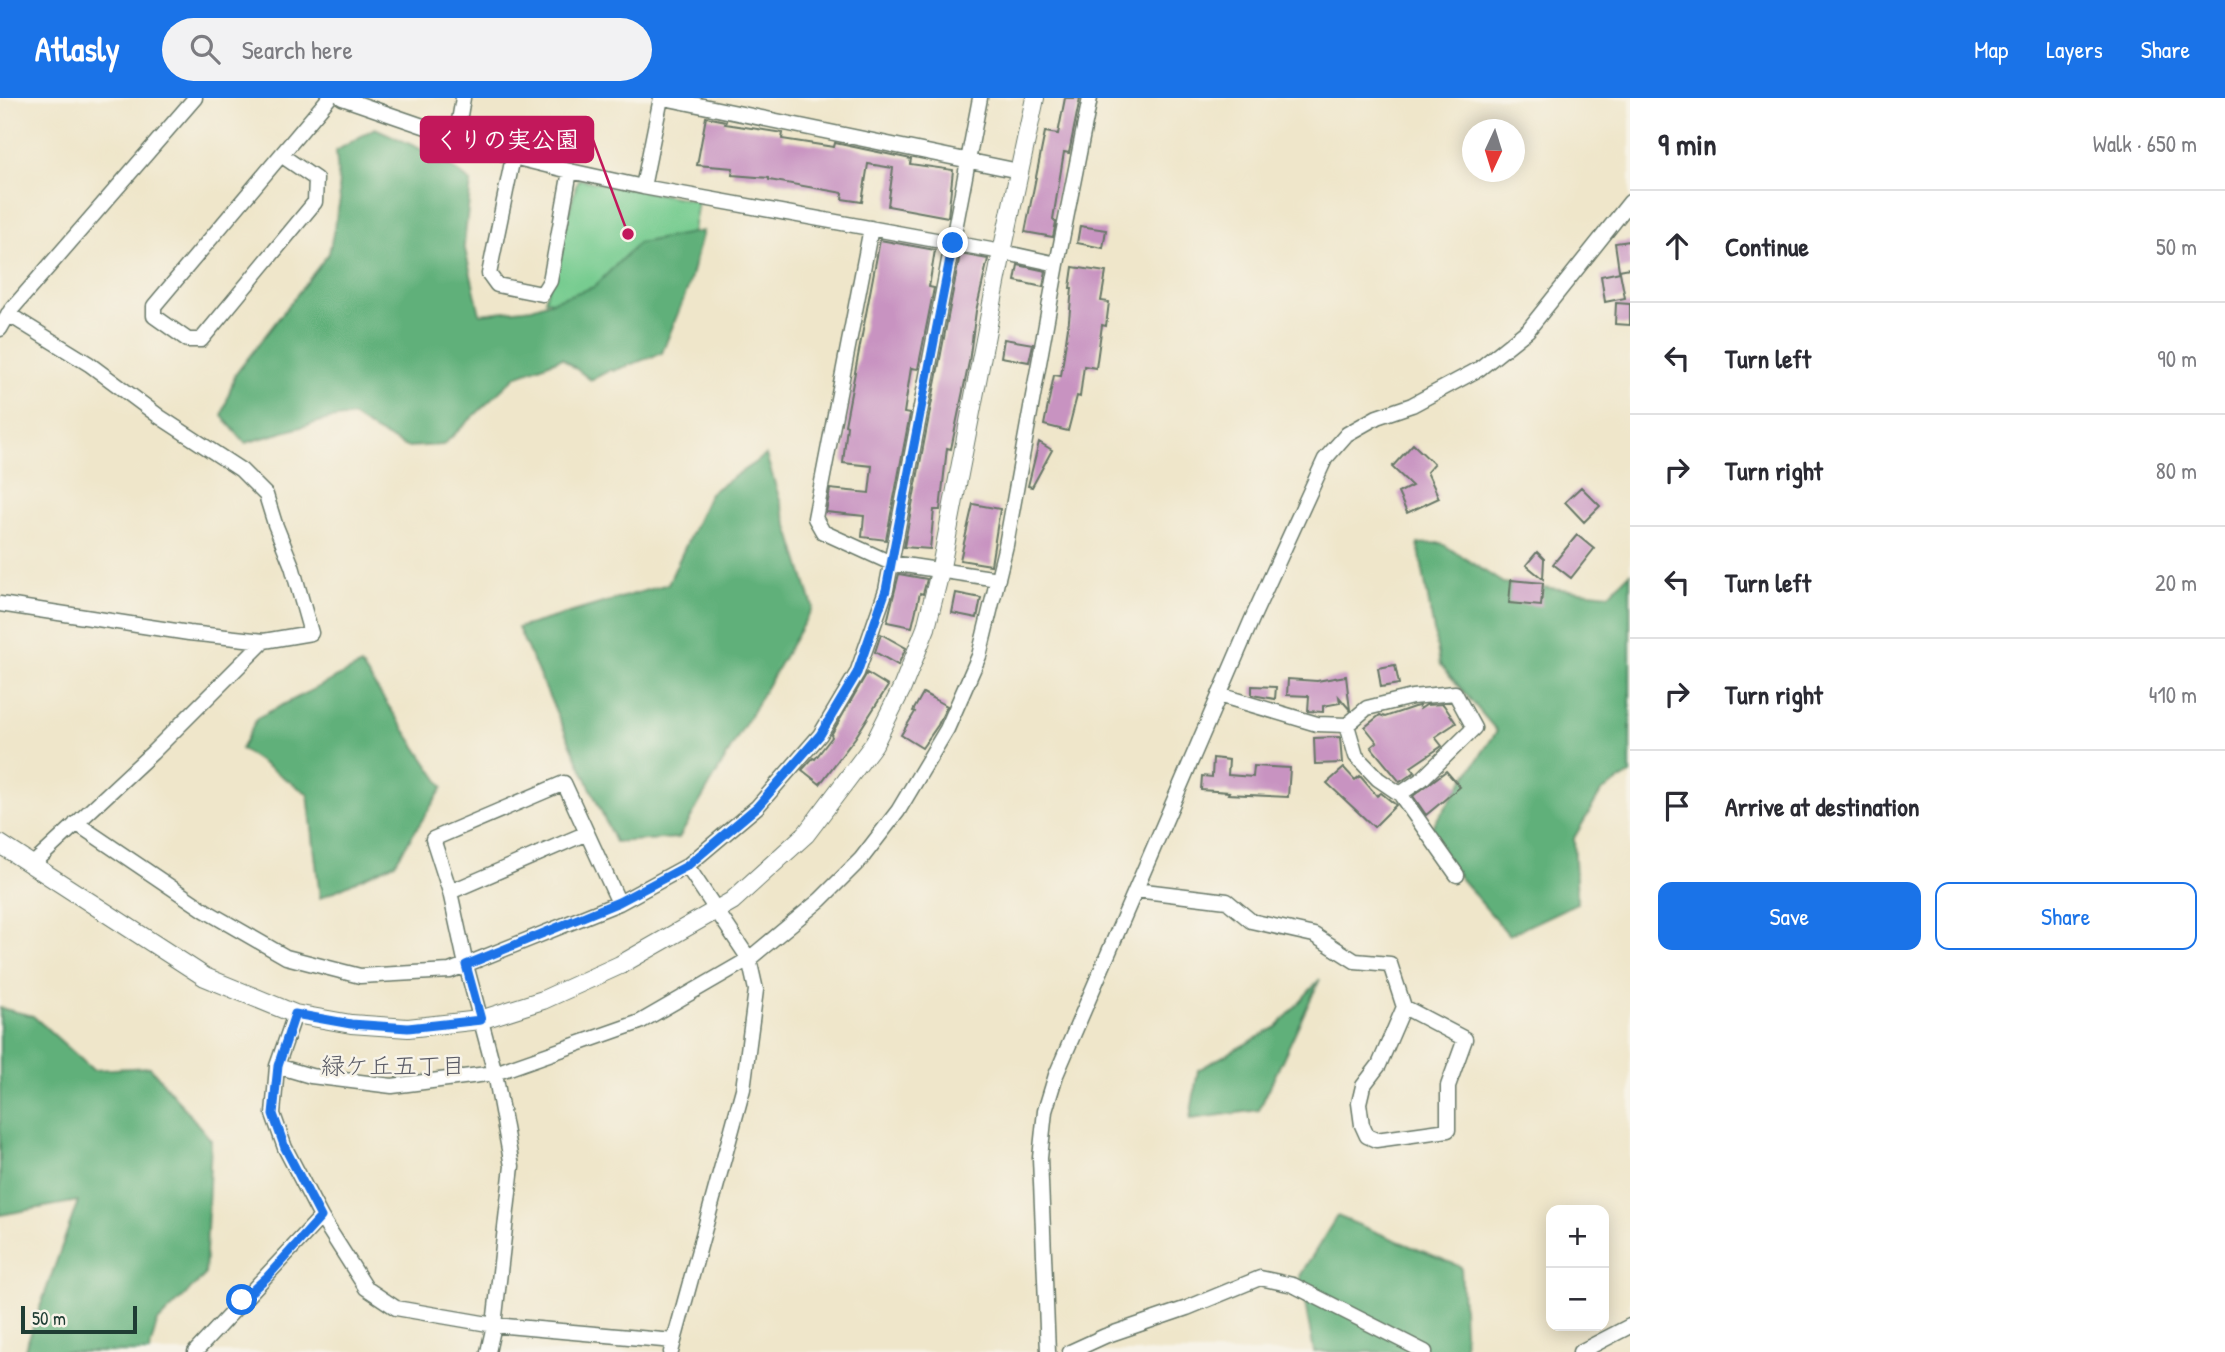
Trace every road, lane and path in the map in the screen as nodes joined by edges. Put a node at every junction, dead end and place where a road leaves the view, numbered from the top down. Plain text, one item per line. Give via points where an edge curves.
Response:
1 (195, 98) edge
2 (329, 98) edge
3 (342, 98) edge
4 (463, 98) edge
5 (663, 98) edge
6 (980, 98) edge
7 (1035, 98) edge
8 (1090, 98) edge
9 (456, 138) junction
10 (281, 155) junction
11 (513, 157) junction
12 (969, 160) junction
13 (570, 171) junction
14 (1020, 171) junction
15 (643, 187) junction
16 (1630, 202) edge
17 (871, 228) junction
18 (953, 243) junction
19 (1002, 252) junction
20 (1057, 264) junction
21 (6, 309) edge
22 (0, 329) edge
23 (891, 563) junction
24 (940, 572) junction
25 (998, 579) junction
26 (0, 604) edge
27 (264, 641) junction
28 (1219, 695) junction
29 (1347, 725) junction
30 (1400, 794) junction
31 (76, 823) junction
32 (587, 833) junction
33 (0, 844) edge
34 (32, 864) junction
35 (687, 866) junction
36 (1457, 875) dead end
37 (1136, 890) junction
38 (450, 892) junction
39 (619, 902) junction
40 (716, 910) junction
41 (749, 959) junction
42 (466, 965) junction
43 (1404, 1007) junction
44 (295, 1014) junction
45 (481, 1020) junction
46 (278, 1066) junction
47 (495, 1073) junction
48 (321, 1217) junction
49 (495, 1325) junction
50 (1630, 1326) edge
51 (672, 1347) edge
52 (195, 1352) edge
53 (488, 1352) edge
54 (1048, 1352) edge
55 (1070, 1352) edge
56 (1425, 1352) edge
57 (1580, 1352) edge

1 - 21 street
2 - 10 street
3 - 9 street
4 - 9 street
5 - 12 street
5 - 15 street
6 - 12 street
7 - 14 street
8 - 20 street
9 - 11 street
10 - 10 street via 154,306 154,316 188,340 201,340 315,202 316,178
11 - 13 street
11 - 13 street via 489,274 497,285 542,294 550,281
12 - 14 street
12 - 18 street
13 - 15 street
14 - 19 street
15 - 17 street
16 - 28 street via 1528,330 1479,369 1347,434 1325,458
17 - 18 street
17 - 23 street via 815,518 823,531
18 - 19 street
18 - 23 street
19 - 20 street
19 - 24 street
20 - 25 street
21 - 22 street
21 - 27 street via 241,470 266,495 311,633
23 - 24 street
23 - 35 street via 857,673 820,735 757,807
24 - 25 street
24 - 40 street via 926,628 874,744 806,834
25 - 41 street via 979,656 958,705 898,811 820,900
26 - 27 street
27 - 31 street
28 - 29 street via 1317,723
28 - 37 street
29 - 30 street via 1356,756
29 - 30 street via 1367,708 1455,693 1474,728
30 - 36 street
31 - 34 street
31 - 42 street via 206,911 286,957 360,976 450,971
32 - 38 street
32 - 38 street via 564,783 433,839
32 - 39 street
33 - 34 street
34 - 44 street via 205,977
35 - 39 street
35 - 40 street
37 - 43 street via 1227,901 1251,921 1314,935 1355,961 1390,964
37 - 54 street via 1056,1074 1045,1111 1040,1158
38 - 42 street
39 - 42 street
40 - 41 street
40 - 45 street via 590,980
41 - 47 street via 640,1022
41 - 51 street via 756,990 743,1089
42 - 45 street
43 - 43 street via 1465,1039 1448,1086 1448,1130 1376,1140 1367,1136 1359,1103 1363,1086 1379,1065
44 - 45 street via 408,1028
44 - 46 street
45 - 47 street
46 - 47 street via 312,1076 392,1086
46 - 48 street via 273,1114
47 - 49 street via 512,1166
48 - 49 street via 366,1288 396,1308
48 - 52 street
49 - 51 street
49 - 53 street
50 - 57 street
55 - 56 street via 1259,1278 1293,1285

